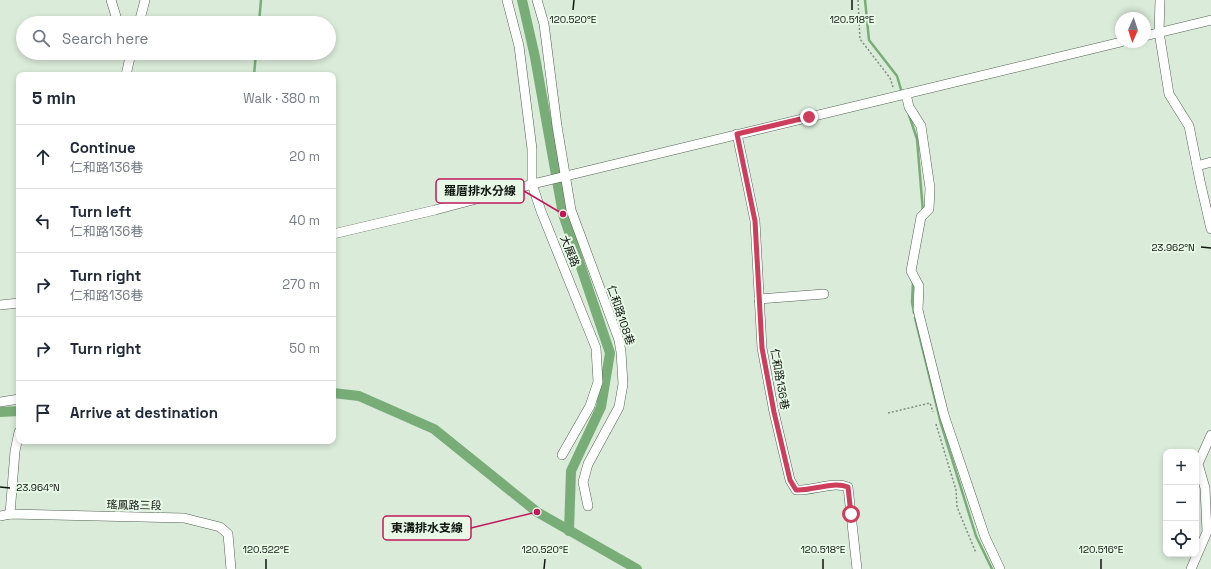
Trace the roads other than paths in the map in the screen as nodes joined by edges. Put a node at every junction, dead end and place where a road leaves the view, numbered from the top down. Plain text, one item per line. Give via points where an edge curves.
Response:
1 (111, 0) edge
2 (145, 0) edge
3 (507, 0) edge
4 (537, 0) edge
5 (1160, 0) edge
6 (116, 16) edge
7 (141, 16) edge
8 (1211, 20) edge
9 (1159, 32) junction
10 (1151, 34) edge
11 (1115, 43) edge
12 (129, 60) edge
13 (127, 72) edge
14 (900, 95) junction
15 (737, 134) junction
16 (1211, 162) edge
17 (1197, 166) junction
18 (564, 176) junction
19 (534, 183) junction
20 (1211, 229) edge
21 (336, 233) edge
22 (824, 294) dead end
23 (759, 298) junction
24 (16, 303) edge
25 (0, 304) edge
26 (16, 399) edge
27 (0, 402) edge
28 (1211, 435) edge
29 (16, 444) edge
30 (562, 455) dead end
31 (588, 506) dead end
32 (10, 514) junction
33 (0, 516) edge
34 (231, 569) edge
35 (857, 569) edge
36 (1000, 569) edge
37 (1191, 569) edge

1 - 6 street
2 - 7 street
3 - 19 street, 大展路 via 519,46
4 - 18 street, 仁和路108巷 via 544,24
5 - 9 street
8 - 9 street
9 - 10 street
9 - 17 street via 1169,94 1189,126
11 - 14 street
12 - 13 street
14 - 15 street
14 - 36 street via 921,126 930,188 929,209 921,217 911,271 919,286 918,310 944,415 985,537
15 - 18 street
15 - 23 street, 仁和路136巷 via 755,221
16 - 17 street
17 - 20 street
18 - 19 street
18 - 31 street, 仁和路108巷 via 570,210 619,340 621,352 623,384 619,407 588,464 583,482
19 - 21 street
19 - 30 street, 大展路 via 541,211 596,348 598,382 590,406
22 - 23 street
23 - 35 street, 仁和路136巷 via 762,348 790,480 796,490 805,491 841,484 848,487
24 - 25 street
26 - 27 street
28 - 37 street via 1198,464 1205,488 1207,532
29 - 32 street
32 - 33 street, 瑤鳳路三段
32 - 34 street, 瑤鳳路三段 via 184,518 220,527 228,534

